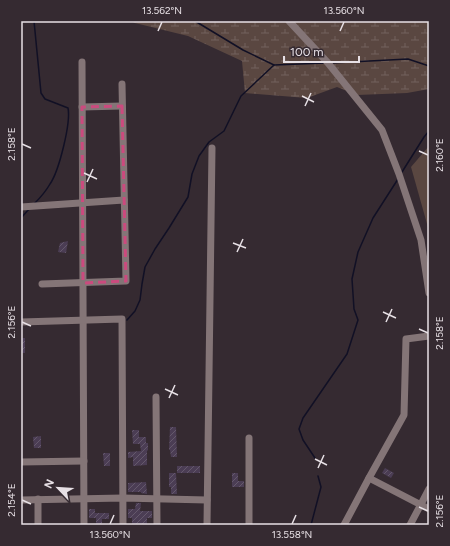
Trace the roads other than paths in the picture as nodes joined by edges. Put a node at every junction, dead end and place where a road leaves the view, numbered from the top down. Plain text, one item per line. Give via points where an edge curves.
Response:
1 (289, 21) edge
2 (82, 62) dead end
3 (122, 84) dead end
4 (122, 106) junction
5 (82, 107) junction
6 (212, 148) dead end
7 (124, 200) junction
8 (82, 203) junction
9 (21, 207) edge
10 (83, 282) junction
11 (42, 284) dead end
12 (429, 293) edge
13 (83, 320) junction
14 (21, 322) edge
15 (429, 336) edge
16 (156, 397) dead end
17 (249, 438) dead end
18 (84, 461) junction
19 (21, 462) edge
20 (369, 478) junction
21 (429, 489) edge
22 (122, 498) junction
23 (38, 499) junction
24 (84, 499) junction
25 (157, 499) junction
26 (21, 500) edge
27 (208, 500) junction
28 (421, 505) junction
29 (429, 509) edge
30 (38, 525) edge
31 (84, 525) edge
32 (123, 525) edge
33 (157, 525) edge
34 (207, 525) edge
35 (249, 525) edge
36 (344, 525) edge
37 (410, 525) edge

1 - 12 street via 328,63 382,130 421,240
2 - 5 street
3 - 4 street
4 - 5 street
4 - 7 street
5 - 8 street
6 - 27 street
7 - 8 street
7 - 10 street via 126,281
8 - 9 street
8 - 10 street
10 - 11 street
10 - 13 street
13 - 14 street
13 - 18 street
13 - 22 street via 122,319
15 - 20 street via 406,339 404,415
16 - 25 street
17 - 35 street
18 - 19 street
18 - 24 street
20 - 28 street
20 - 36 street
21 - 28 street
22 - 24 street
22 - 25 street
22 - 32 street
23 - 24 street
23 - 26 street
23 - 30 street
24 - 31 street
25 - 27 street
25 - 33 street
27 - 34 street
28 - 29 street
28 - 37 street

